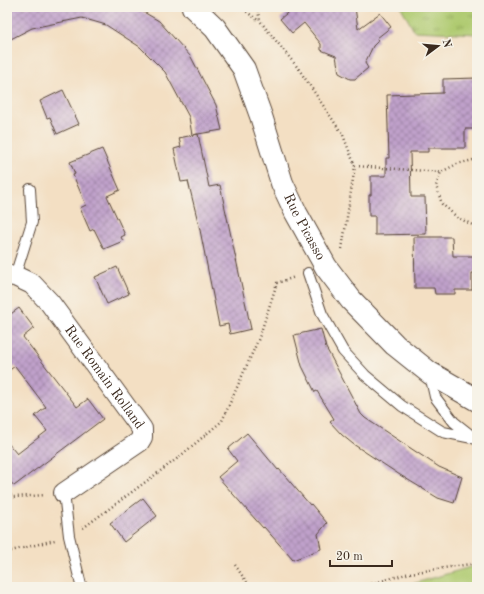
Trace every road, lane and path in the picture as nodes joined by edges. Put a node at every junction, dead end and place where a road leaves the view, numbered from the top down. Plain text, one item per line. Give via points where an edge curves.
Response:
1 (193, 7) edge
2 (240, 7) edge
3 (260, 7) edge
4 (260, 21) junction
5 (477, 159) edge
6 (355, 166) junction
7 (441, 172) junction
8 (30, 189) dead end
9 (477, 227) edge
10 (317, 270) junction
11 (11, 276) edge
12 (430, 373) junction
13 (477, 400) edge
14 (477, 439) edge
15 (7, 493) edge
16 (64, 493) junction
17 (69, 536) junction
18 (7, 552) edge
19 (477, 563) edge
20 (235, 565) dead end
21 (81, 585) dead end
22 (250, 587) edge
23 (360, 587) edge

1 - 10 street, Rue Picasso via 215,28 244,69 282,183
2 - 4 path
3 - 4 path
4 - 6 path via 298,68 343,135
5 - 7 path via 457,164
6 - 7 path
6 - 10 path via 341,251
7 - 9 path via 436,186 442,204 458,218
8 - 11 lane via 32,222
10 - 12 street, Rue Picasso via 389,339
10 - 14 lane via 322,314 343,351 365,375 402,406 443,432
10 - 17 path via 277,283 259,338 222,421 178,458 74,535
11 - 16 street, Rue Romain Rolland via 32,284 50,303 142,429 142,437 138,442
12 - 13 street, Rue Picasso
12 - 14 lane via 435,397 454,422
15 - 16 path via 14,497
16 - 17 lane
17 - 18 path
17 - 21 lane
19 - 23 path via 410,573
20 - 22 path

